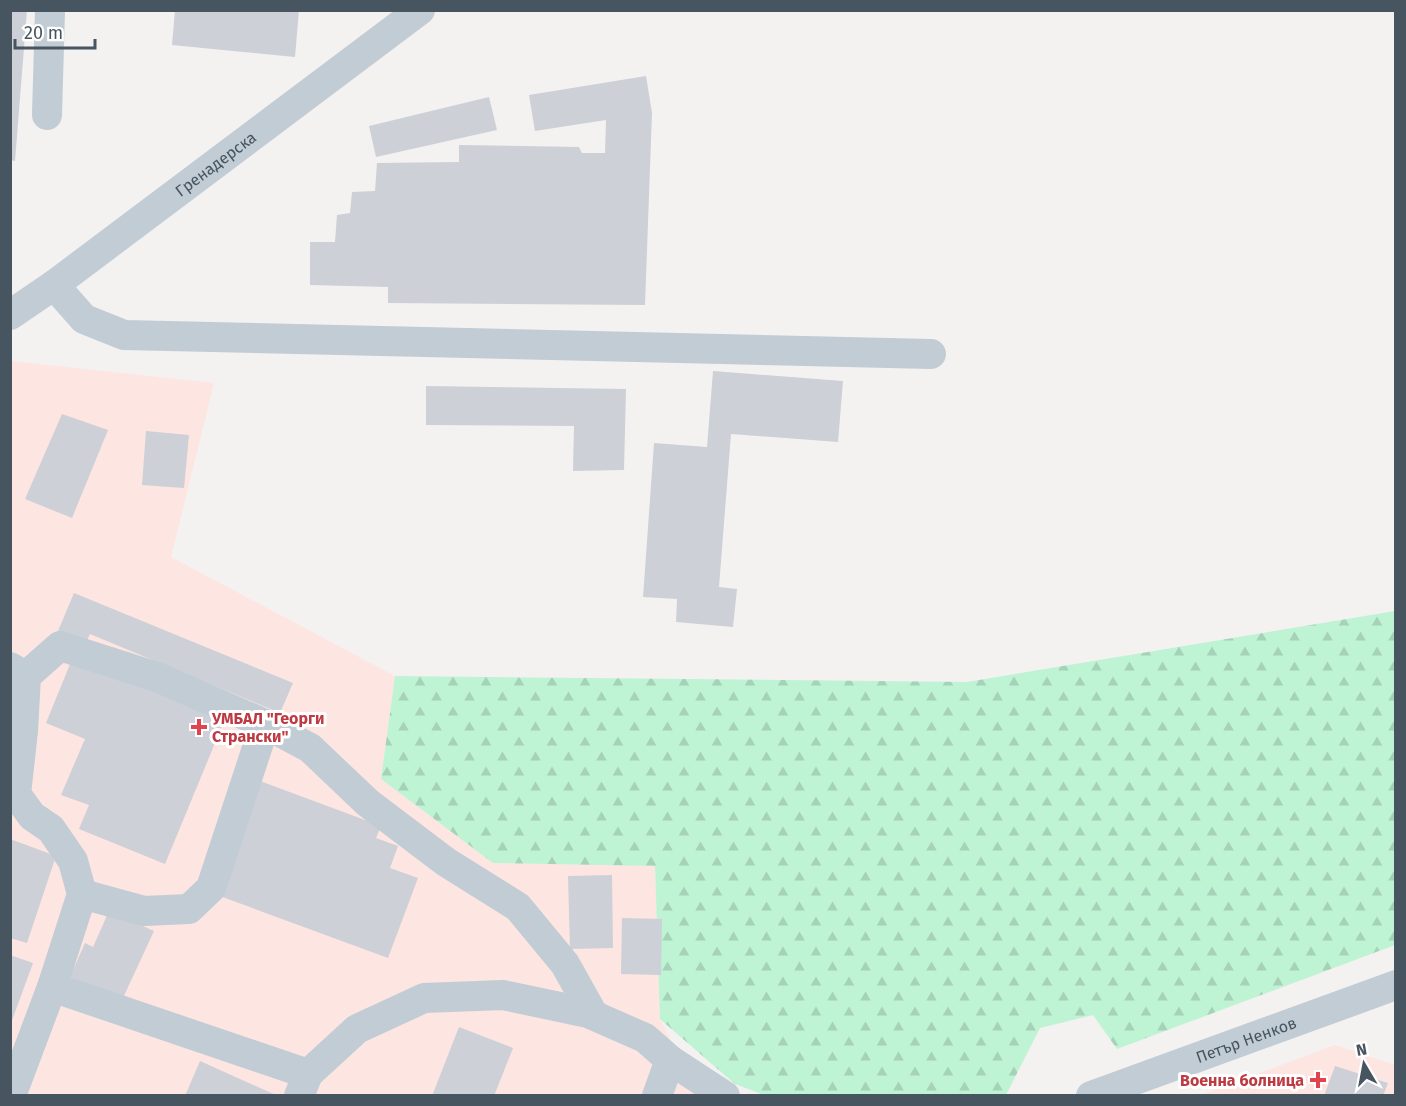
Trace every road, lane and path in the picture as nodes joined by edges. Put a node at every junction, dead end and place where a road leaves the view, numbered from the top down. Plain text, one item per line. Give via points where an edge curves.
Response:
1 (50, 10) edge
2 (409, 14) edge
3 (47, 116) dead end
4 (54, 285) junction
5 (10, 315) edge
6 (931, 354) dead end
7 (18, 671) edge
8 (265, 724) junction
9 (82, 894) junction
10 (1395, 985) edge
11 (52, 987) junction
12 (593, 1014) junction
13 (670, 1060) junction
14 (303, 1085) edge
15 (11, 1095) edge
16 (657, 1095) edge
17 (725, 1095) edge
18 (1094, 1095) edge

1 - 3 street
2 - 4 street, Гренадерска
4 - 5 street, Гренадерска
4 - 6 street via 84,319 124,335
7 - 8 street via 60,646 157,677
7 - 9 street via 23,731 16,794 32,816 51,829 73,861
8 - 9 street via 211,888 189,909 144,911
8 - 12 street via 310,748 368,803 446,862 518,907 565,964
9 - 11 street
10 - 18 street, Петър Ненков
11 - 14 street
11 - 15 street
12 - 13 street via 645,1038
12 - 14 street via 503,995 424,998 357,1029
13 - 16 street
13 - 17 street

